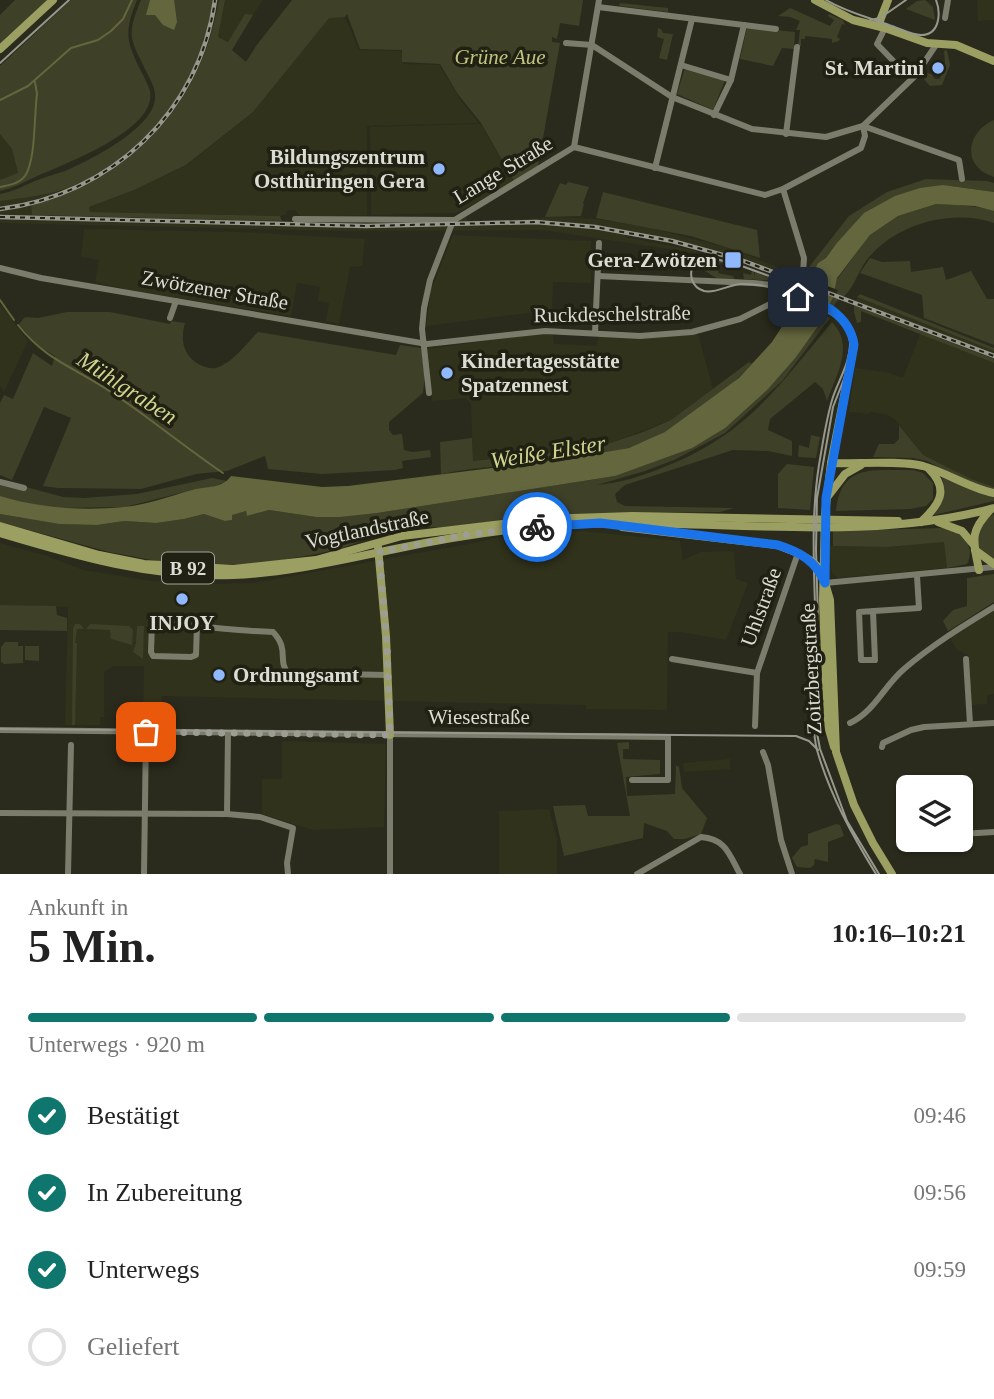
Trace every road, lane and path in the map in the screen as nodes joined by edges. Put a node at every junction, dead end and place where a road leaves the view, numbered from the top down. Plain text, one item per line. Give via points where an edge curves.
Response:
1 (53, 0) edge
2 (815, 0) edge
3 (888, 0) edge
4 (947, 0) edge
5 (599, 3) edge
6 (945, 18) dead end
7 (692, 19) junction
8 (744, 25) junction
9 (881, 27) junction
10 (776, 29) dead end
11 (566, 43) dead end
12 (936, 45) junction
13 (592, 46) junction
14 (797, 47) dead end
15 (0, 49) edge
16 (994, 61) edge
17 (681, 65) junction
18 (915, 76) junction
19 (730, 80) junction
20 (672, 97) junction
21 (714, 115) junction
22 (863, 126) junction
23 (786, 134) junction
24 (574, 147) junction
25 (655, 167) junction
26 (962, 179) dead end
27 (783, 189) junction
28 (295, 219) dead end
29 (454, 220) junction
30 (599, 243) dead end
31 (0, 268) edge
32 (803, 273) dead end
33 (598, 276) junction
34 (797, 294) junction
35 (176, 300) junction
36 (170, 318) dead end
37 (595, 333) junction
38 (424, 344) junction
39 (429, 393) dead end
40 (831, 463) junction
41 (862, 464) junction
42 (929, 468) junction
43 (0, 482) edge
44 (24, 488) dead end
45 (994, 494) edge
46 (826, 498) junction
47 (992, 508) edge
48 (933, 521) junction
49 (918, 522) junction
50 (600, 523) junction
51 (805, 523) junction
52 (0, 526) edge
53 (0, 533) edge
54 (377, 541) junction
55 (974, 547) junction
56 (379, 552) junction
57 (799, 553) junction
58 (994, 566) edge
59 (979, 570) junction
60 (917, 576) junction
61 (825, 583) junction
62 (994, 607) edge
63 (873, 611) junction
64 (197, 625) junction
65 (672, 659) dead end
66 (966, 659) dead end
67 (757, 673) junction
68 (387, 675) junction
69 (850, 723) dead end
70 (994, 723) edge
71 (970, 724) junction
72 (755, 726) dead end
73 (0, 730) edge
74 (146, 732) junction
75 (228, 733) junction
76 (390, 735) junction
77 (71, 745) dead end
78 (882, 747) dead end
79 (763, 752) dead end
80 (836, 752) junction
81 (632, 780) dead end
82 (0, 813) edge
83 (70, 813) junction
84 (144, 813) junction
85 (227, 814) junction
86 (994, 832) edge
87 (973, 833) edge
88 (68, 874) edge
89 (144, 874) edge
90 (288, 874) edge
91 (390, 874) edge
92 (637, 874) edge
93 (740, 874) edge
94 (792, 874) edge
95 (892, 874) edge

1 - 15 main road
2 - 9 main road via 846,18
3 - 9 main road
4 - 6 street
5 - 7 street
5 - 13 street
7 - 8 street
7 - 17 street
8 - 10 street
8 - 19 street
9 - 12 main road
9 - 18 street via 877,44 900,68
11 - 13 street
12 - 16 main road via 957,46
12 - 18 street
13 - 20 street
13 - 24 street
14 - 23 street
17 - 19 street
17 - 20 street
18 - 22 street
19 - 21 street
20 - 21 street
20 - 25 street
21 - 23 street via 752,129
22 - 23 street via 826,138
22 - 26 street via 959,160
22 - 27 street via 861,148
24 - 25 street, Lange Straße
24 - 29 street, Lange Straße
25 - 27 street, Lange Straße via 765,195
27 - 32 street via 804,258
28 - 29 street
29 - 38 street, Lange Straße via 430,280
30 - 33 street
31 - 35 street, Zwötzener Straße
33 - 34 street via 753,283 783,286
33 - 37 street
34 - 37 street, Ruckdeschelstraße via 740,319 696,331 648,336
34 - 40 main road, Zoitzbergstraße via 836,314 848,339 846,387
35 - 36 street
35 - 38 street, Zwötzener Straße
37 - 38 street, Ruckdeschelstraße via 540,331
38 - 39 street, Lange Straße
40 - 41 main road
40 - 46 main road, Zoitzbergstraße
41 - 42 main road
41 - 46 main road via 845,474
42 - 45 main road
42 - 49 main road via 939,482 940,496
43 - 44 street
46 - 61 main road, Zoitzbergstraße
47 - 48 main road, Vogtlandstraße / B 92
47 - 55 main road via 976,528
48 - 49 main road, Vogtlandstraße / B 92
48 - 55 main road via 962,531
49 - 51 main road, Vogtlandstraße / B 92
50 - 51 main road, Vogtlandstraße / B 92
50 - 56 main road, Vogtlandstraße / B 92 via 471,534
50 - 57 main road via 762,542
51 - 54 main road, Vogtlandstraße / B 92 via 588,517
52 - 54 main road, Vogtlandstraße / B 92 via 99,555 197,569 316,560
53 - 56 main road, Vogtlandstraße / B 92 via 98,562 199,575 293,570
54 - 56 main road
55 - 58 main road
55 - 59 main road
56 - 68 main road
57 - 61 main road via 816,565
57 - 67 street, Uhlstraße
58 - 59 street
59 - 60 street
60 - 61 street
60 - 63 street via 919,608
61 - 80 main road, Zoitzbergstraße via 830,600
61 - 80 main road, Zoitzbergstraße via 828,726
62 - 69 street via 933,646 902,671 866,713
63 - 63 street via 859,611 861,660 875,660
64 - 64 street via 152,623 153,656 196,655
64 - 68 street via 272,632 283,647 283,667 288,673
65 - 67 street, Uhlstraße
66 - 71 street
67 - 72 street, Uhlstraße
68 - 76 main road
70 - 71 street
71 - 78 street via 911,730
73 - 74 street, Wiesestraße
74 - 75 street, Wiesestraße
74 - 84 street
75 - 76 street, Wiesestraße
75 - 85 street
76 - 81 street, Wiesestraße via 668,737 668,780
76 - 91 street
77 - 83 street
79 - 94 street
80 - 95 main road via 854,805
82 - 83 street
83 - 84 street
83 - 88 street
84 - 85 street
84 - 89 street
85 - 90 street via 260,817 293,828
86 - 87 street
92 - 93 street via 701,837 723,844

